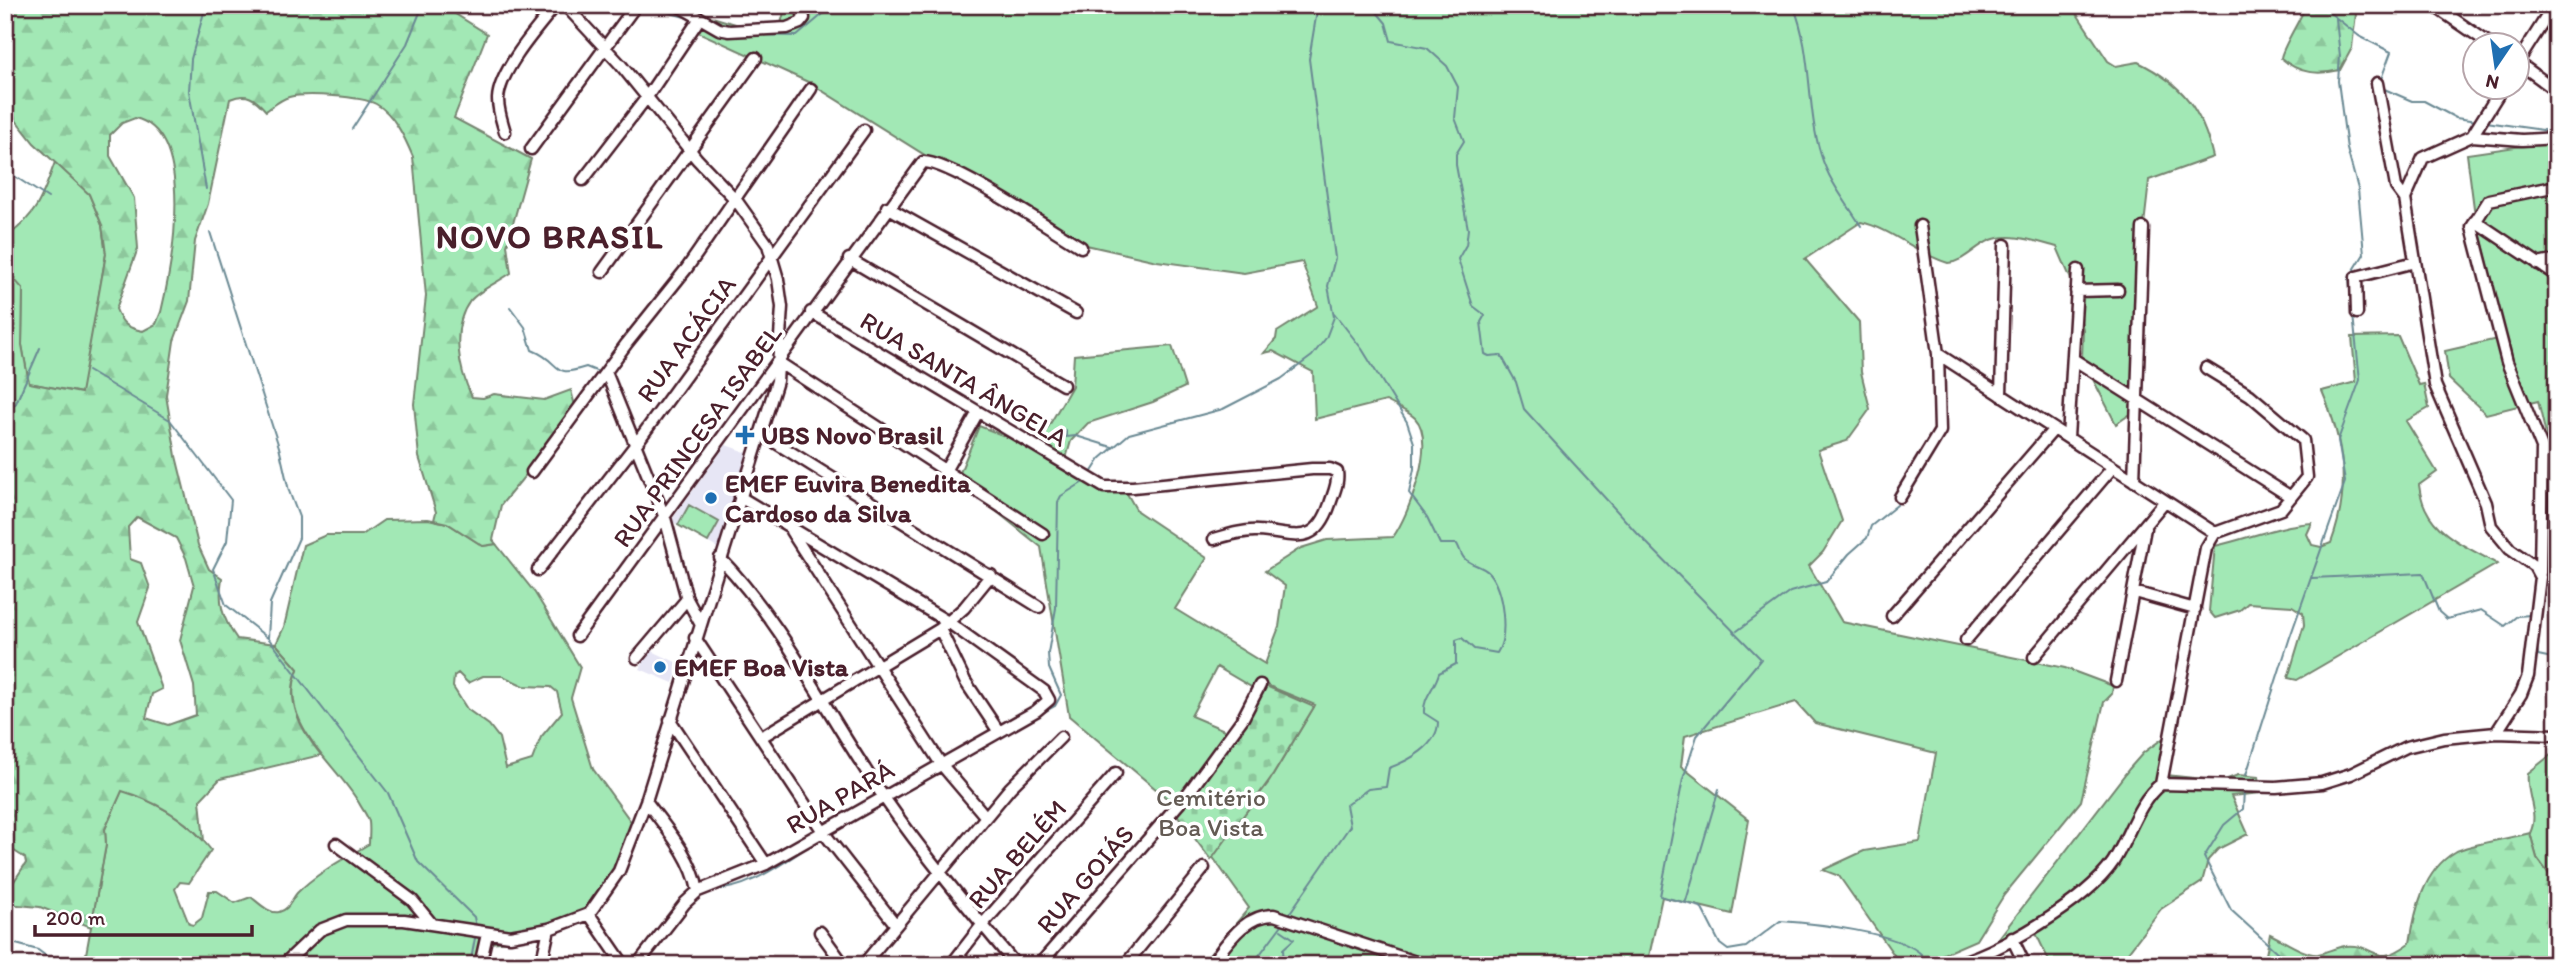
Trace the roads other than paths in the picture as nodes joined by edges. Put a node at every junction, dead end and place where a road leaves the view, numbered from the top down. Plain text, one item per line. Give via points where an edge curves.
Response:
1 (556, 5) edge
2 (565, 5) edge
3 (636, 5) edge
4 (677, 5) edge
5 (801, 5) edge
6 (2433, 5) edge
7 (2551, 9) edge
8 (700, 18) junction
9 (2473, 32) edge
10 (2530, 42) edge
11 (605, 47) junction
12 (756, 58) dead end
13 (2530, 72) edge
14 (2377, 83) dead end
15 (811, 89) dead end
16 (2557, 91) edge
17 (647, 97) junction
18 (2493, 102) edge
19 (864, 130) dead end
20 (505, 132) dead end
21 (2472, 136) junction
22 (2557, 138) edge
23 (531, 149) dead end
24 (689, 149) junction
25 (583, 180) dead end
26 (2557, 186) edge
27 (2404, 199) junction
28 (736, 200) junction
29 (887, 208) junction
30 (2475, 222) junction
31 (1920, 226) dead end
32 (2143, 228) dead end
33 (2005, 245) dead end
34 (1082, 247) dead end
35 (773, 257) junction
36 (849, 259) junction
37 (2557, 260) edge
38 (2415, 262) junction
39 (2538, 264) junction
40 (2078, 270) dead end
41 (602, 272) dead end
42 (2557, 276) edge
43 (2118, 290) dead end
44 (2076, 291) junction
45 (811, 312) junction
46 (1076, 313) dead end
47 (2357, 313) dead end
48 (1938, 354) junction
49 (2073, 359) junction
50 (778, 362) junction
51 (2206, 368) dead end
52 (606, 372) junction
53 (1063, 386) dead end
54 (2001, 395) junction
55 (2137, 400) junction
56 (978, 412) junction
57 (2054, 429) junction
58 (760, 433) junction
59 (2068, 438) junction
60 (636, 444) junction
61 (2113, 467) junction
62 (945, 471) junction
63 (532, 472) dead end
64 (2134, 481) junction
65 (740, 497) junction
66 (1900, 497) dead end
67 (2291, 497) junction
68 (2165, 500) junction
69 (664, 518) junction
70 (788, 527) junction
71 (2145, 528) junction
72 (2215, 533) junction
73 (1043, 534) dead end
74 (1214, 539) dead end
75 (720, 558) junction
76 (538, 570) dead end
77 (990, 575) junction
78 (2540, 577) junction
79 (2134, 592) junction
80 (687, 600) junction
81 (1040, 607) dead end
82 (2194, 609) junction
83 (1892, 616) dead end
84 (700, 623) junction
85 (944, 626) junction
86 (577, 636) dead end
87 (695, 638) junction
88 (1966, 640) dead end
89 (2034, 657) dead end
90 (636, 658) dead end
91 (879, 666) junction
92 (2116, 681) dead end
93 (1260, 685) dead end
94 (822, 702) junction
95 (670, 720) junction
96 (999, 732) junction
97 (2496, 733) junction
98 (2557, 735) edge
99 (763, 736) junction
100 (1061, 737) dead end
101 (941, 764) junction
102 (1116, 773) dead end
103 (2161, 784) junction
104 (883, 796) junction
105 (646, 801) junction
106 (986, 817) junction
107 (824, 833) junction
108 (336, 844) dead end
109 (766, 864) junction
110 (1204, 868) dead end
111 (938, 872) junction
112 (698, 891) junction
113 (589, 914) junction
114 (430, 923) junction
115 (896, 925) junction
116 (982, 925) junction
117 (549, 929) junction
118 (820, 932) dead end
119 (487, 934) junction
120 (2012, 938) junction
121 (1967, 963) edge
122 (283, 965) edge
123 (480, 965) edge
124 (541, 965) edge
125 (624, 965) edge
126 (637, 965) edge
127 (844, 965) edge
128 (863, 965) edge
129 (951, 965) edge
130 (1016, 965) edge
131 (1039, 965) edge
132 (1125, 965) edge
133 (1210, 965) edge
134 (1425, 965) edge
135 (1950, 965) edge
136 (2025, 965) edge

1 - 20 street via 500,89
2 - 11 street
3 - 11 street
4 - 8 street
5 - 8 street via 803,21 787,28 725,31
6 - 9 street
7 - 10 street
8 - 17 street
11 - 17 street
11 - 23 street
12 - 24 street
13 - 16 street
14 - 27 street via 2396,187
15 - 28 street
17 - 24 street
17 - 25 street
18 - 21 street
19 - 35 street, RUA ACÁCIA
21 - 22 street
21 - 27 street via 2423,158
24 - 28 street
24 - 41 street
26 - 30 street via 2489,200
27 - 38 street
28 - 35 street
28 - 52 street
29 - 34 street, RUA PRINCESA ISABEL via 927,162
29 - 36 street, RUA PRINCESA ISABEL
29 - 46 street
30 - 39 street
30 - 78 street via 2472,227 2507,362 2542,448
31 - 48 street
32 - 55 street
33 - 54 street
35 - 50 street via 782,307
35 - 60 street, RUA ACÁCIA
36 - 45 street, RUA PRINCESA ISABEL
36 - 53 street
37 - 39 street
38 - 47 street via 2356,277
38 - 78 street via 2435,385 2486,503 2491,526 2510,549 2534,565
39 - 42 street
40 - 44 street
43 - 44 street
44 - 49 street
45 - 50 street, RUA PRINCESA ISABEL
45 - 56 street, RUA SANTA ÂNGELA
48 - 54 street
48 - 66 street via 1940,431
49 - 55 street
49 - 59 street
50 - 58 street
50 - 62 street
50 - 69 street, RUA PRINCESA ISABEL
51 - 67 street via 2249,395 2303,440 2307,477
52 - 60 street
52 - 63 street
54 - 57 street
55 - 64 street
55 - 67 street
56 - 62 street
56 - 74 street, RUA SANTA ÂNGELA via 1106,487 1312,469 1336,472 1326,515 1302,535 1253,531
57 - 59 street
57 - 83 street
58 - 65 street
58 - 77 street
59 - 61 street
60 - 69 street
60 - 76 street, RUA ACÁCIA
61 - 64 street
61 - 88 street
62 - 73 street
64 - 68 street
65 - 70 street
65 - 75 street
67 - 72 street via 2281,509
68 - 71 street
68 - 72 street
69 - 80 street
69 - 86 street, RUA PRINCESA ISABEL
70 - 85 street
70 - 91 street
71 - 79 street
71 - 89 street
72 - 82 street via 2206,548
75 - 84 street
75 - 94 street via 772,622
77 - 81 street
77 - 85 street
78 - 97 street via 2528,676
79 - 82 street
79 - 92 street
80 - 84 street
80 - 90 street
82 - 103 street
84 - 87 street
85 - 91 street
85 - 96 street via 970,689
85 - 96 street, RUA PARÁ via 1049,696 1045,706
87 - 95 street
87 - 99 street
91 - 94 street
91 - 101 street
93 - 131 street, RUA GOIÁS via 1243,718 1189,792
94 - 99 street
94 - 104 street
95 - 105 street
95 - 109 street
96 - 101 street, RUA PARÁ
97 - 98 street
97 - 103 street via 2421,743 2322,783 2276,787
99 - 107 street
100 - 106 street
101 - 104 street, RUA PARÁ
101 - 106 street
102 - 116 street, RUA BELÉM
103 - 120 street via 2098,881 2080,898
104 - 107 street, RUA PARÁ
104 - 111 street
105 - 112 street via 678,845
105 - 113 street via 619,871
106 - 111 street
107 - 109 street, RUA PARÁ
107 - 115 street
108 - 114 street via 412,900
109 - 112 street, RUA PARÁ
110 - 132 street
111 - 115 street
111 - 116 street
112 - 126 street
113 - 117 street
113 - 125 street
114 - 119 street
114 - 122 street via 369,917 336,922 320,930
115 - 128 street
116 - 129 street, RUA BELÉM
116 - 130 street
117 - 119 street via 517,936
117 - 124 street
118 - 127 street
119 - 123 street
120 - 121 street
120 - 136 street
121 - 135 street
133 - 134 street via 1246,923 1259,916 1288,918

